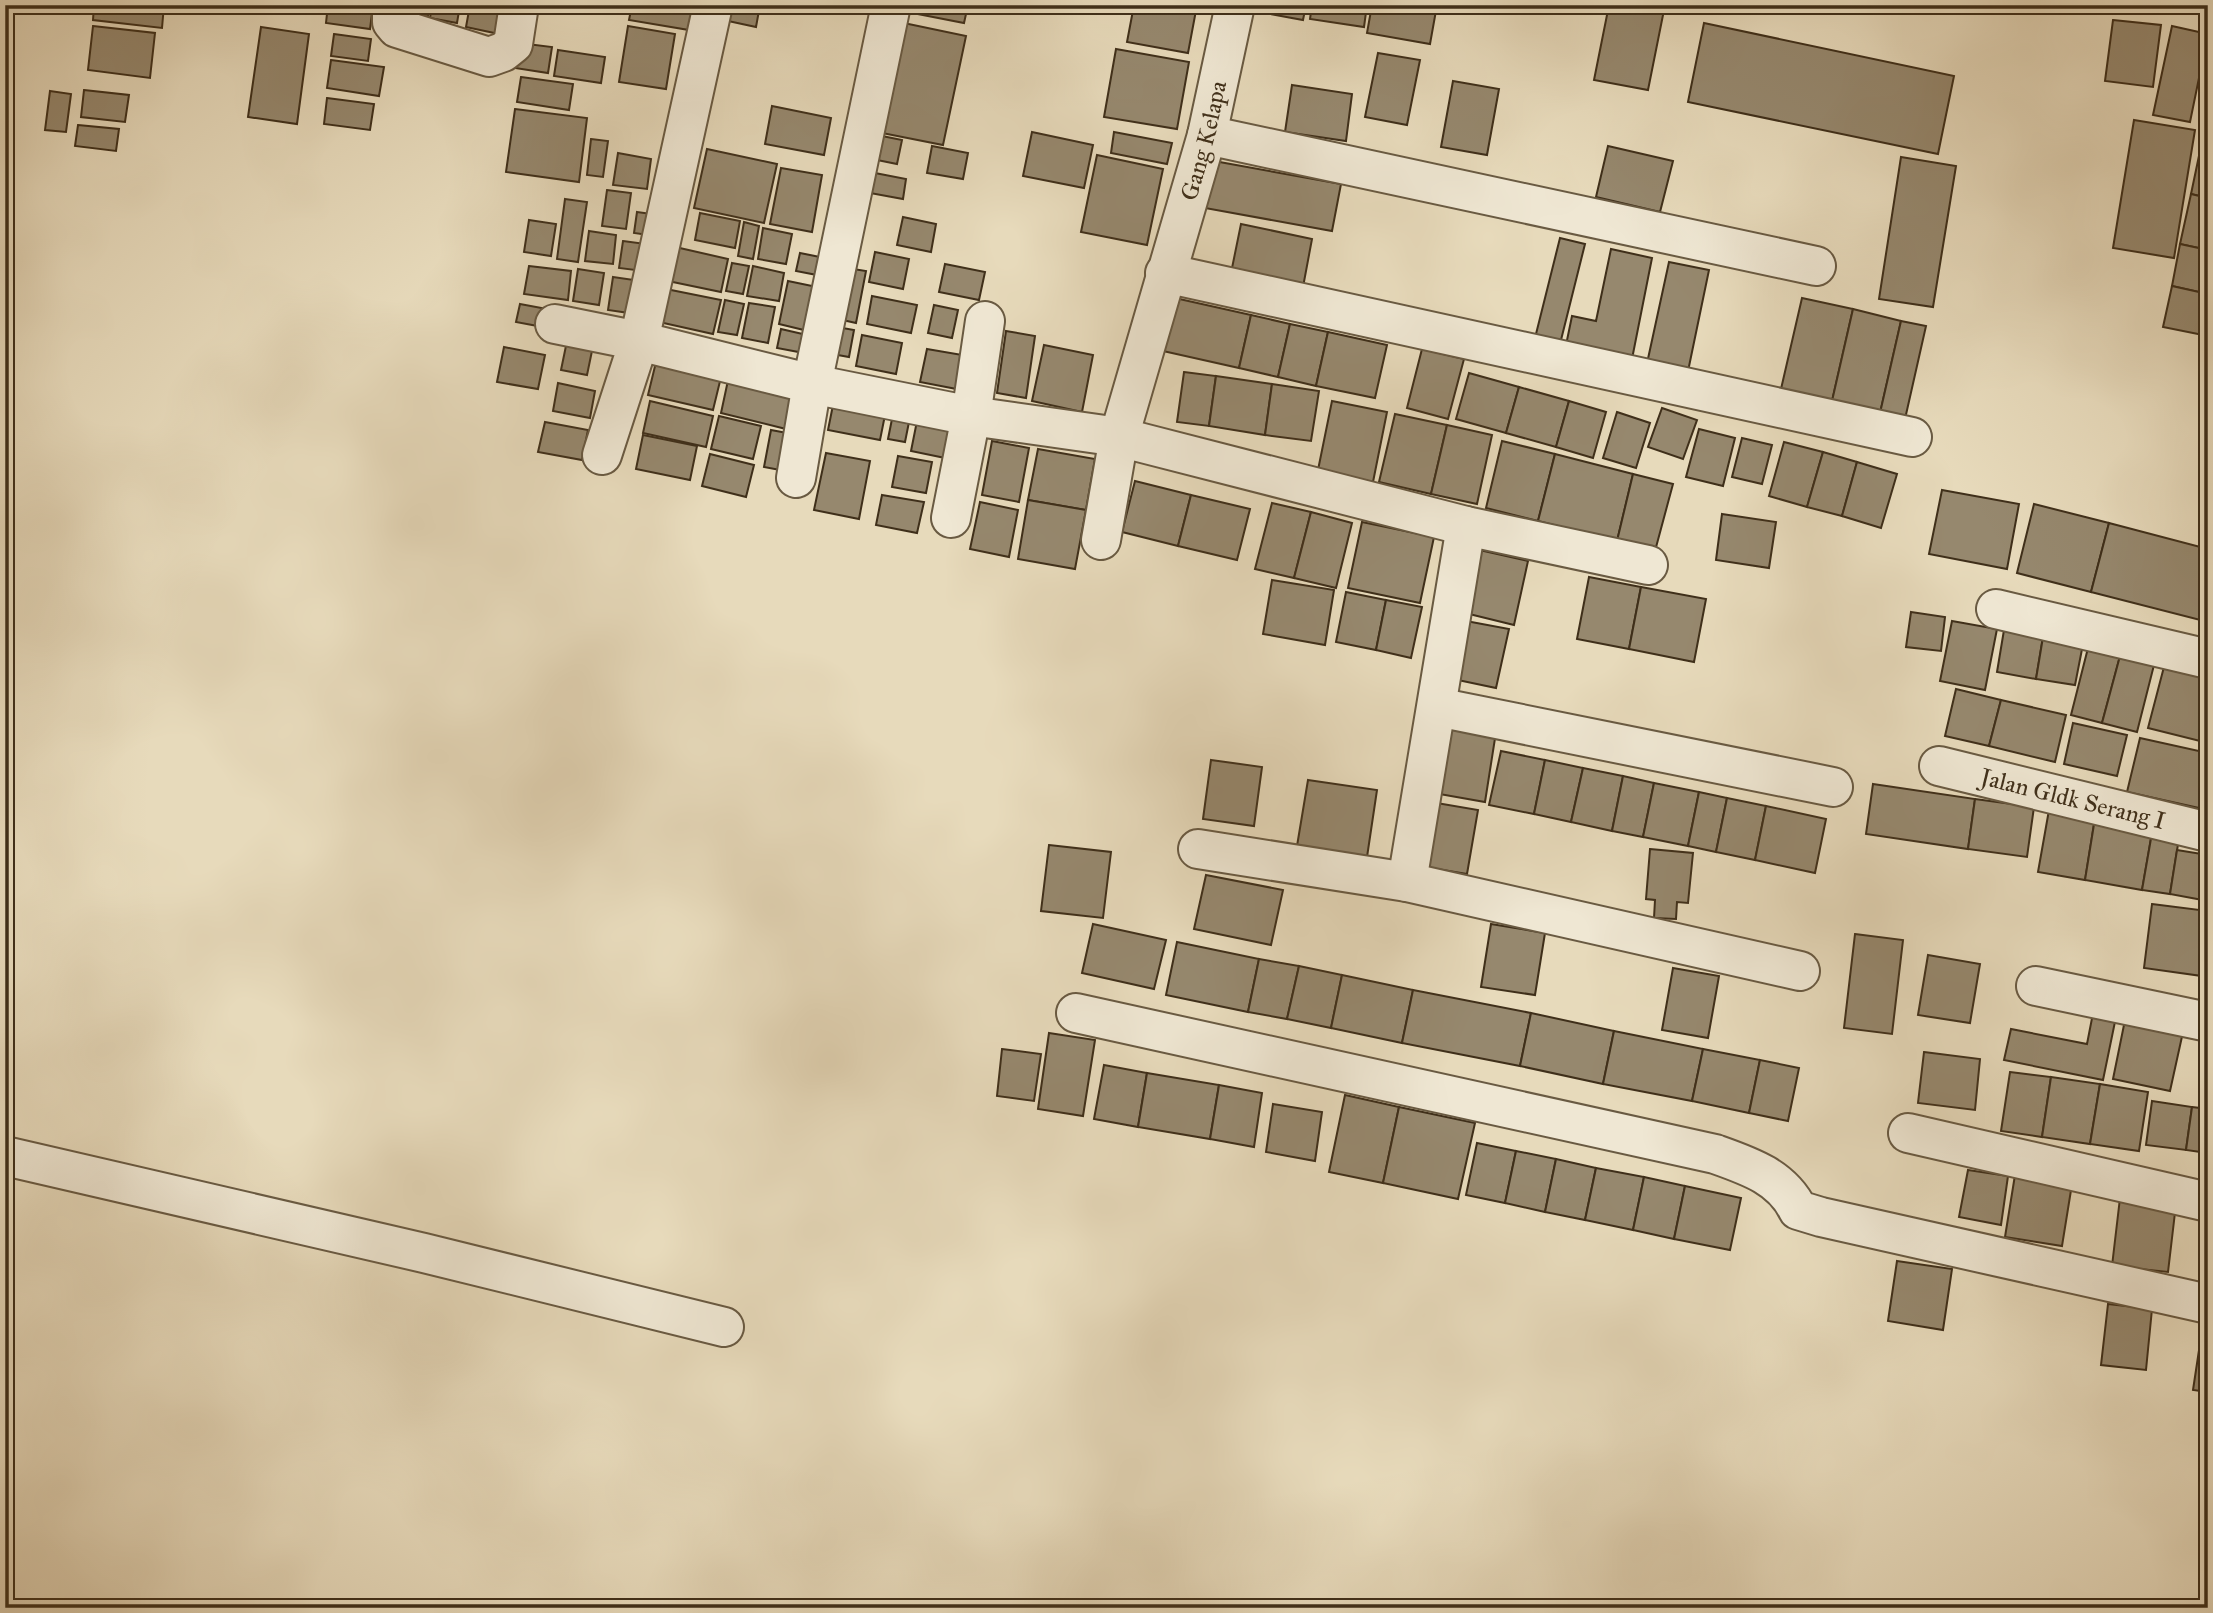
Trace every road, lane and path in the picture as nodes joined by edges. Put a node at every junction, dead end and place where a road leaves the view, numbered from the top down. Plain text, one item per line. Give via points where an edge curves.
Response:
1 (392, 5) edge
2 (519, 5) edge
3 (713, 5) edge
4 (891, 5) edge
5 (1235, 5) edge
6 (1206, 135) junction
7 (1816, 266) dead end
8 (1165, 273) junction
9 (985, 321) dead end
10 (555, 324) dead end
11 (639, 341) junction
12 (812, 384) junction
13 (971, 415) junction
14 (1119, 437) junction
15 (1912, 437) dead end
16 (602, 455) dead end
17 (796, 478) dead end
18 (951, 517) dead end
19 (1466, 526) junction
20 (1101, 540) dead end
21 (1648, 565) dead end
22 (1996, 609) dead end
23 (2208, 659) edge
24 (1437, 707) junction
25 (1939, 765) dead end
26 (1833, 787) dead end
27 (2208, 832) edge
28 (1198, 849) dead end
29 (1407, 881) junction
30 (1800, 971) dead end
31 (2036, 986) dead end
32 (1076, 1013) dead end
33 (2208, 1022) edge
34 (1908, 1133) dead end
35 (5, 1156) edge
36 (2208, 1202) edge
37 (2208, 1304) edge
38 (724, 1327) dead end

1 - 2 street via 392,22 397,28 489,57 513,44
3 - 11 street
4 - 12 street
5 - 6 street, Gang Kelapa
6 - 7 street
6 - 8 street, Gang Kelapa
8 - 14 street, Gang Kelapa
8 - 15 street
9 - 13 street
10 - 11 street
11 - 12 street
11 - 16 street
12 - 13 street
12 - 17 street
13 - 14 street
13 - 18 street
14 - 19 street
14 - 20 street, Gang Kelapa
19 - 21 street
19 - 24 street
22 - 23 street
24 - 26 street
24 - 29 street
25 - 27 street, Jalan Gldk Serang I
28 - 29 street
29 - 30 street
31 - 33 street
32 - 37 street via 1715,1154 1767,1176 1809,1213
34 - 36 street
35 - 38 street via 424,1252

